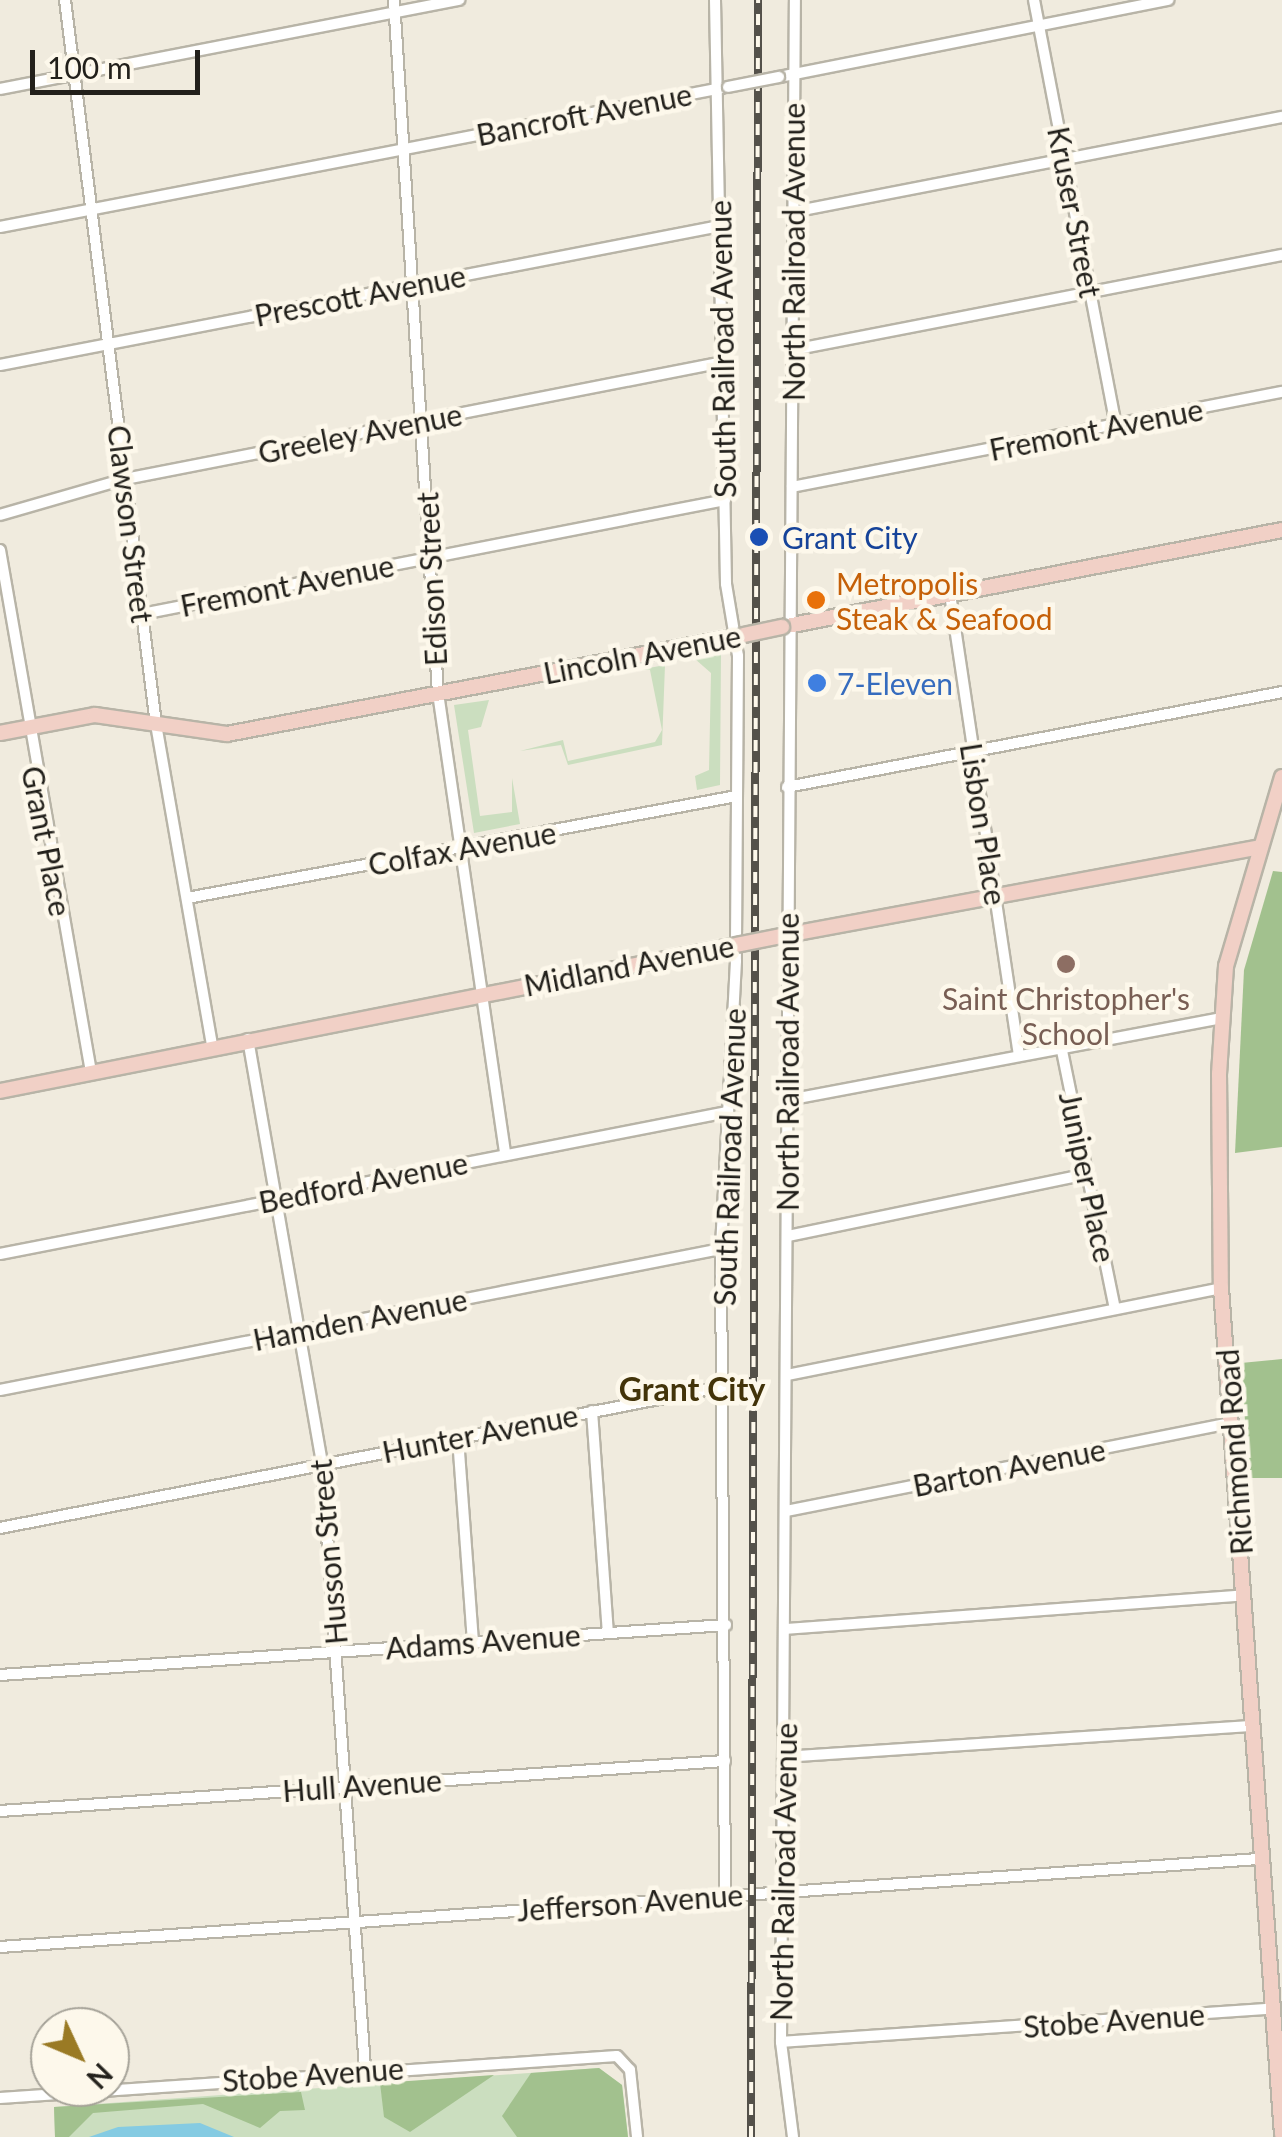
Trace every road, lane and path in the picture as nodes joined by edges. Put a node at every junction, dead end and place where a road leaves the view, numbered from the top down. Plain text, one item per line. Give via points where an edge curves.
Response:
1 (65, 0) edge
2 (459, 0) edge
3 (715, 0) edge
4 (795, 0) edge
5 (1034, 0) edge
6 (1168, 0) edge
7 (394, 6) edge
8 (1038, 24) junction
9 (795, 73) junction
10 (75, 74) junction
11 (722, 88) junction
12 (0, 89) edge
13 (1282, 117) edge
14 (404, 148) junction
15 (1064, 159) junction
16 (92, 209) junction
17 (793, 212) junction
18 (720, 226) junction
19 (0, 227) edge
20 (1282, 255) edge
21 (412, 285) junction
22 (1090, 292) junction
23 (108, 344) junction
24 (793, 350) junction
25 (723, 362) junction
26 (0, 365) edge
27 (1282, 392) edge
28 (421, 421) junction
29 (1116, 424) junction
30 (125, 479) junction
31 (792, 487) junction
32 (725, 500) junction
33 (0, 516) edge
34 (1282, 530) edge
35 (0, 550) edge
36 (430, 557) junction
37 (950, 594) junction
38 (142, 614) junction
39 (786, 626) junction
40 (740, 636) junction
41 (1282, 692) edge
42 (438, 693) junction
43 (156, 724) junction
44 (26, 727) junction
45 (0, 733) edge
46 (973, 750) junction
47 (1282, 777) edge
48 (787, 787) junction
49 (737, 796) junction
50 (1260, 848) junction
51 (462, 850) junction
52 (995, 895) junction
53 (187, 898) junction
54 (786, 935) junction
55 (736, 944) junction
56 (482, 994) junction
57 (1222, 1018) junction
58 (248, 1039) junction
59 (212, 1046) junction
60 (1061, 1046) junction
61 (1019, 1054) junction
62 (91, 1072) junction
63 (0, 1091) edge
64 (788, 1100) junction
65 (728, 1112) junction
66 (505, 1154) junction
67 (1087, 1174) junction
68 (273, 1200) junction
69 (788, 1236) junction
70 (721, 1249) junction
71 (0, 1254) edge
72 (1221, 1288) junction
73 (1115, 1308) junction
74 (298, 1332) junction
75 (787, 1375) junction
76 (725, 1386) junction
77 (0, 1390) edge
78 (592, 1411) junction
79 (1232, 1424) junction
80 (458, 1438) junction
81 (322, 1464) junction
82 (786, 1512) junction
83 (0, 1528) edge
84 (1244, 1595) junction
85 (726, 1625) junction
86 (785, 1628) junction
87 (608, 1632) junction
88 (473, 1642) junction
89 (337, 1652) junction
90 (0, 1675) edge
91 (1253, 1726) junction
92 (784, 1758) junction
93 (725, 1761) junction
94 (346, 1786) junction
95 (0, 1811) edge
96 (1260, 1859) junction
97 (782, 1892) junction
98 (725, 1896) junction
99 (355, 1920) junction
100 (0, 1947) edge
101 (1268, 2009) junction
102 (781, 2042) junction
103 (364, 2069) junction
104 (0, 2098) edge
105 (1282, 2134) edge
106 (636, 2137) edge
107 (794, 2137) edge

1 - 10 street, Clawson Street
2 - 7 street
3 - 11 street, South Railroad Avenue
4 - 9 street, North Railroad Avenue
5 - 8 street, Kruser Street
6 - 8 street, Bancroft Avenue
7 - 10 street
7 - 14 street, Edison Street
8 - 9 street, Bancroft Avenue
8 - 15 street, Kruser Street
9 - 11 street, Bancroft Avenue, bridge
9 - 17 street, North Railroad Avenue
10 - 12 street
10 - 16 street, Clawson Street
11 - 14 street, Bancroft Avenue
11 - 18 street, South Railroad Avenue
13 - 15 street
14 - 16 street, Bancroft Avenue
14 - 21 street, Edison Street
15 - 17 street
15 - 22 street, Kruser Street
16 - 19 street, Bancroft Avenue
16 - 23 street, Clawson Street
17 - 24 street, North Railroad Avenue
18 - 21 street, Prescott Avenue
18 - 25 street, South Railroad Avenue
20 - 22 street
21 - 23 street, Prescott Avenue
21 - 28 street, Edison Street
22 - 24 street
22 - 29 street, Kruser Street
23 - 26 street, Prescott Avenue
23 - 30 street, Clawson Street
24 - 31 street, North Railroad Avenue
25 - 28 street, Greeley Avenue
25 - 32 street, South Railroad Avenue
27 - 29 street, Fremont Avenue
28 - 30 street, Greeley Avenue
28 - 36 street, Edison Street
29 - 31 street, Fremont Avenue
30 - 33 street, Greeley Avenue
30 - 38 street, Clawson Street
31 - 39 street, North Railroad Avenue
32 - 36 street, Fremont Avenue
32 - 40 street, South Railroad Avenue
34 - 37 street, Lincoln Avenue
35 - 44 street, Grant Place
36 - 38 street, Fremont Avenue
36 - 42 street, Edison Street
37 - 39 street, Lincoln Avenue
37 - 46 street, Lisbon Place
38 - 43 street, Clawson Street
39 - 40 street, Lincoln Avenue, bridge
39 - 48 street, North Railroad Avenue
40 - 42 street, Lincoln Avenue
40 - 49 street, South Railroad Avenue
41 - 46 street
42 - 43 street, Lincoln Avenue via 228,734
42 - 51 street, Edison Street
43 - 44 street, Lincoln Avenue via 95,715
43 - 53 street, Clawson Street
44 - 45 street, Lincoln Avenue
44 - 62 street, Grant Place
46 - 48 street
46 - 52 street, Lisbon Place
47 - 50 street, Richmond Road
48 - 54 street, North Railroad Avenue
49 - 51 street, Colfax Avenue
49 - 55 street, South Railroad Avenue
50 - 52 street, Midland Avenue
50 - 57 street, Richmond Road via 1226,966
51 - 53 street, Colfax Avenue
51 - 56 street, Edison Street
52 - 54 street, Midland Avenue
52 - 61 street, Lisbon Place
53 - 59 street, Clawson Street
54 - 55 street, Midland Avenue, bridge
54 - 64 street, North Railroad Avenue
55 - 56 street, Midland Avenue
55 - 65 street, South Railroad Avenue
56 - 58 street, Midland Avenue
56 - 66 street, Edison Street
57 - 60 street
57 - 72 street, Richmond Road
58 - 59 street, Midland Avenue
58 - 68 street, Husson Street
59 - 62 street, Midland Avenue
60 - 61 street
60 - 67 street, Juniper Place
61 - 64 street
62 - 63 street, Midland Avenue
64 - 69 street, North Railroad Avenue
65 - 66 street, Bedford Avenue
65 - 70 street, South Railroad Avenue
66 - 68 street, Bedford Avenue
67 - 69 street
67 - 73 street, Juniper Place
68 - 71 street, Bedford Avenue
68 - 74 street, Husson Street
69 - 75 street, North Railroad Avenue
70 - 74 street, Hamden Avenue
70 - 76 street, South Railroad Avenue
72 - 73 street
72 - 79 street, Richmond Road
73 - 75 street
74 - 77 street, Hamden Avenue
74 - 81 street, Husson Street
75 - 82 street, North Railroad Avenue
76 - 78 street, Hunter Avenue
76 - 85 street, South Railroad Avenue
78 - 80 street, Hunter Avenue
78 - 87 street
79 - 82 street, Barton Avenue
79 - 84 street, Richmond Road
80 - 81 street, Hunter Avenue
80 - 88 street
81 - 83 street, Hunter Avenue
81 - 89 street, Husson Street
82 - 86 street, North Railroad Avenue
84 - 86 street
84 - 91 street, Richmond Road
85 - 87 street, Adams Avenue
85 - 93 street, South Railroad Avenue
86 - 92 street, North Railroad Avenue
87 - 88 street, Adams Avenue
88 - 89 street, Adams Avenue
89 - 90 street, Adams Avenue
89 - 94 street, Husson Street
91 - 92 street
91 - 96 street, Richmond Road
92 - 97 street, North Railroad Avenue
93 - 94 street, Hull Avenue
93 - 98 street, South Railroad Avenue
94 - 95 street, Hull Avenue
94 - 99 street, Husson Street
96 - 97 street, Jefferson Avenue
96 - 101 street, Richmond Road
97 - 98 street, Jefferson Avenue
97 - 102 street, North Railroad Avenue
98 - 99 street, Jefferson Avenue
99 - 100 street, Jefferson Avenue
99 - 103 street, Husson Street
101 - 102 street, Stobe Avenue
101 - 105 street, Richmond Road
102 - 107 street, North Railroad Avenue
103 - 104 street, Stobe Avenue
103 - 106 street, Stobe Avenue via 626,2060

